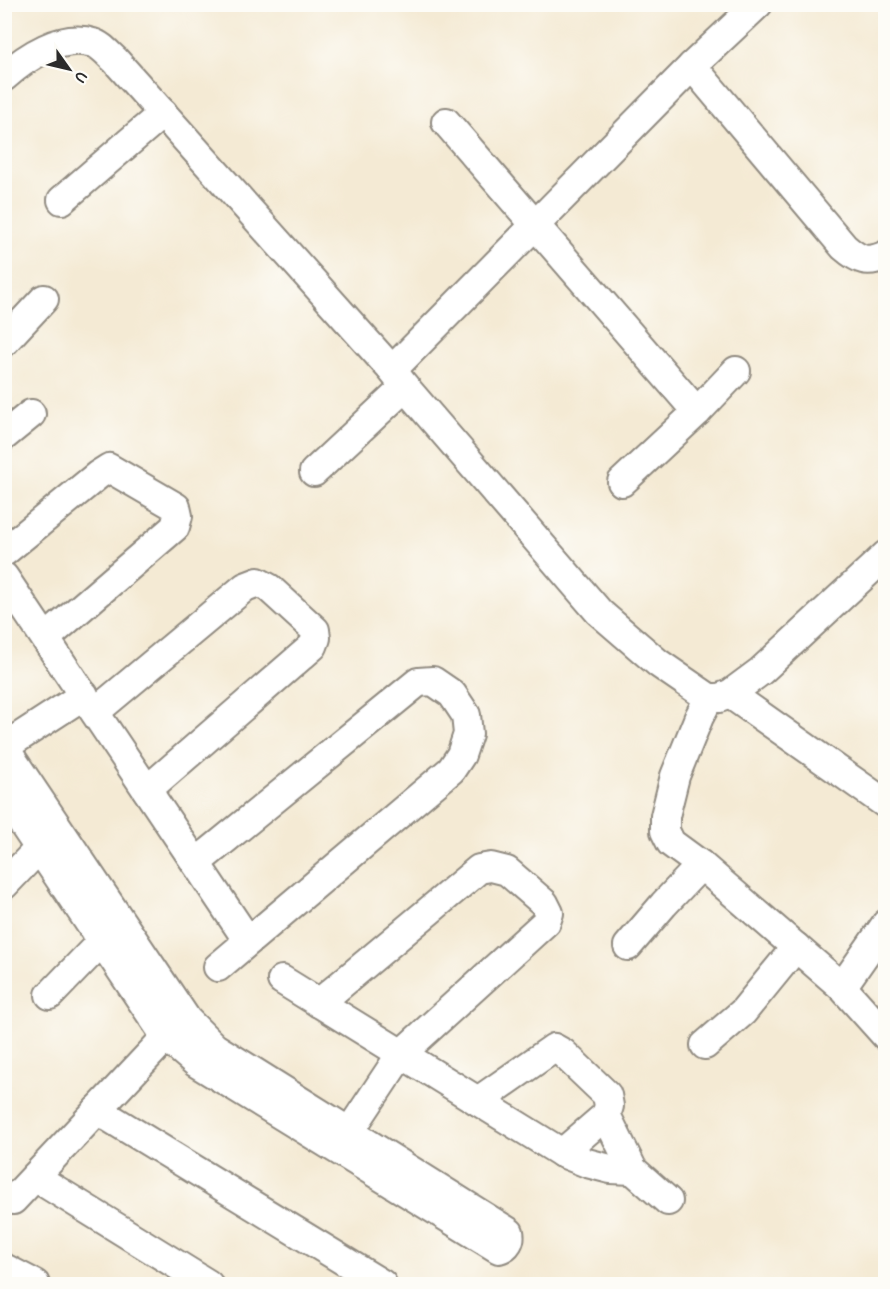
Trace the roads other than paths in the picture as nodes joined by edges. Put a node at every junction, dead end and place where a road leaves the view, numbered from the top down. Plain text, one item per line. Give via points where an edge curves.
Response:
1 (758, 4) edge
2 (692, 66) junction
3 (4, 77) edge
4 (163, 113) junction
5 (446, 122) dead end
6 (62, 200) dead end
7 (536, 225) junction
8 (885, 255) edge
9 (44, 299) dead end
10 (4, 342) edge
11 (736, 371) dead end
12 (399, 378) junction
13 (697, 412) junction
14 (31, 414) dead end
15 (4, 436) edge
16 (314, 472) dead end
17 (622, 482) dead end
18 (4, 552) edge
19 (885, 555) edge
20 (4, 577) edge
21 (46, 638) junction
22 (720, 696) junction
23 (89, 704) junction
24 (5, 747) edge
25 (147, 790) junction
26 (4, 796) edge
27 (885, 804) edge
28 (49, 838) junction
29 (196, 863) junction
30 (701, 865) junction
31 (4, 885) edge
32 (885, 924) edge
33 (102, 941) junction
34 (249, 941) junction
35 (628, 946) dead end
36 (796, 947) junction
37 (218, 967) dead end
38 (282, 980) dead end
39 (842, 987) junction
40 (50, 995) dead end
41 (319, 1003) junction
42 (177, 1028) junction
43 (885, 1036) edge
44 (705, 1045) dead end
45 (401, 1054) junction
46 (478, 1101) junction
47 (96, 1110) junction
48 (606, 1115) junction
49 (344, 1140) junction
50 (562, 1152) junction
51 (633, 1170) junction
52 (35, 1177) junction
53 (13, 1200) dead end
54 (668, 1201) dead end
55 (4, 1268) edge
56 (35, 1284) edge
57 (208, 1284) edge
58 (382, 1284) edge

1 - 2 street
2 - 7 street
2 - 8 street via 844,247 858,259 875,260
3 - 4 street via 43,49 70,40 94,43 115,60
4 - 6 street
4 - 12 street
5 - 7 street
7 - 12 street
7 - 13 street
9 - 10 street
11 - 13 street
12 - 16 street
12 - 22 street via 598,612 658,663
13 - 17 street
14 - 15 street
18 - 21 street via 109,468 176,507 175,527
19 - 22 street via 760,671
20 - 21 street
21 - 23 street
22 - 27 street
22 - 30 street via 699,717 675,776 665,816 664,831 671,843
23 - 24 street
23 - 25 street
23 - 25 street via 244,587 258,582 315,630 313,646
24 - 28 street
25 - 29 street
26 - 28 street
28 - 31 street
28 - 33 street
28 - 42 street
29 - 34 street
29 - 34 street via 418,682 433,681 452,694 466,715 468,734 451,770
30 - 35 street
30 - 36 street
32 - 39 street
33 - 40 street
33 - 42 street
34 - 37 street
36 - 39 street
36 - 44 street via 743,1012
38 - 41 street
39 - 43 street
41 - 45 street
41 - 45 street via 479,869 507,871 544,903 549,914 546,922
42 - 47 street
42 - 49 street via 214,1047
45 - 46 street
45 - 49 street
46 - 48 street via 554,1048 607,1095
46 - 50 street
47 - 52 street
47 - 58 street
48 - 50 street
48 - 51 street
49 - 49 street via 509,1232 508,1244 499,1249
50 - 51 street via 610,1169
51 - 54 street
52 - 53 street
52 - 57 street
55 - 56 street

